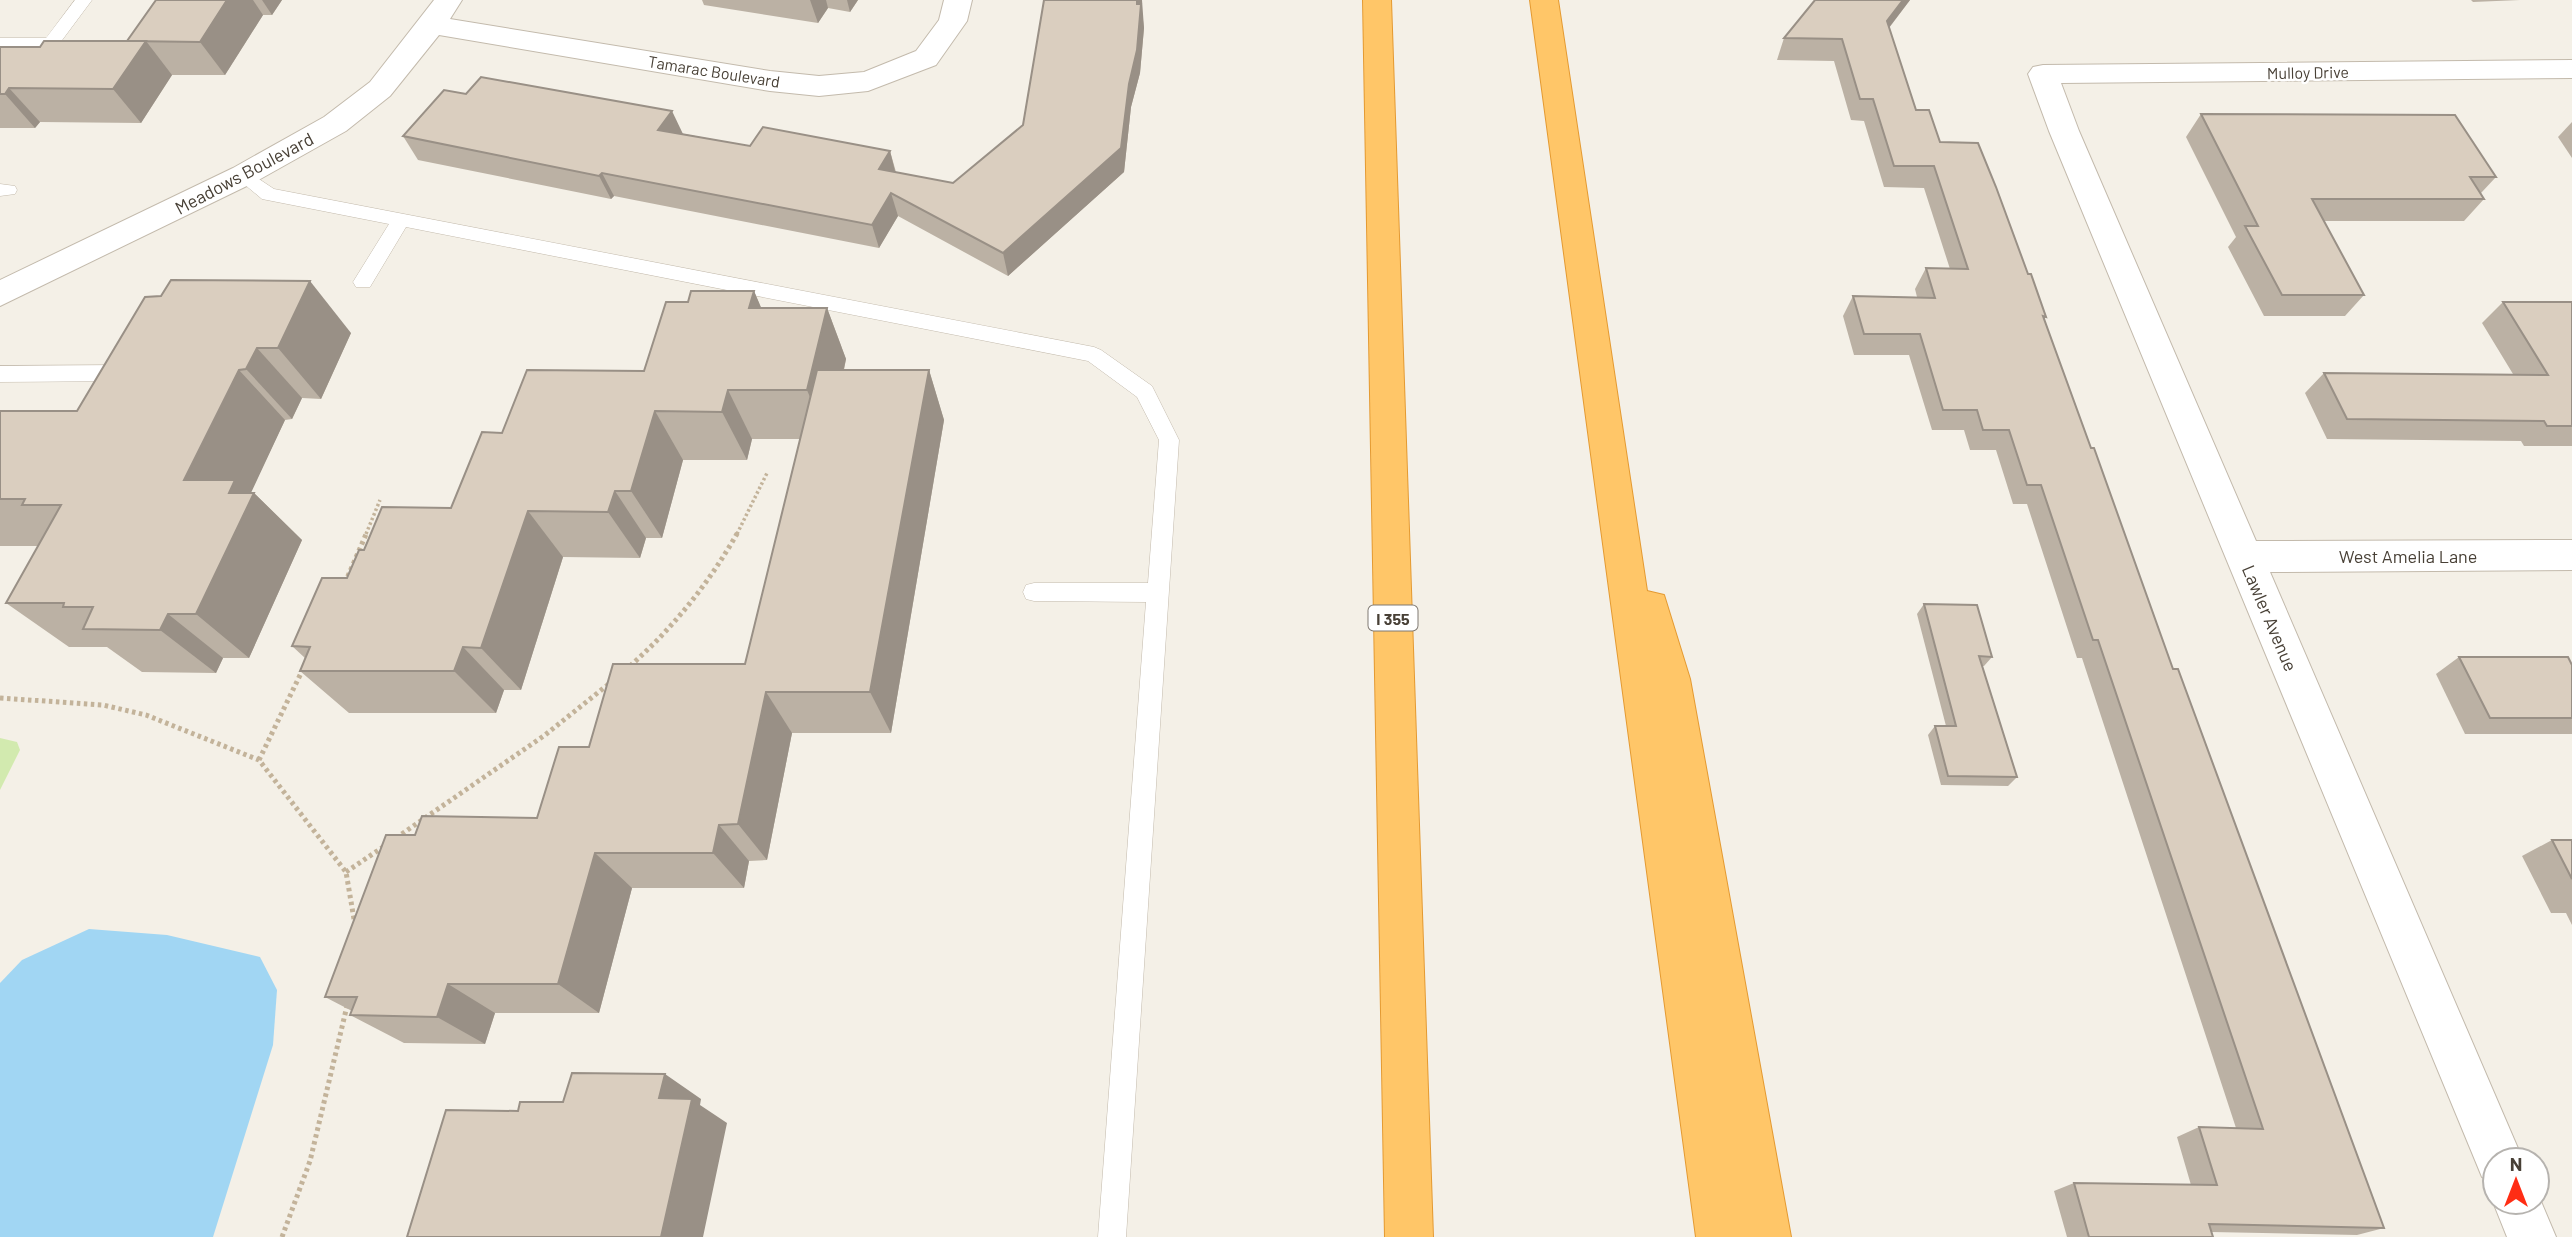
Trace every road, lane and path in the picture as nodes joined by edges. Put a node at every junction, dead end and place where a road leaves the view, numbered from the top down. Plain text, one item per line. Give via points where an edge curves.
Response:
1 (84, 0) edge
2 (958, 0) edge
3 (1377, 0) edge
4 (1544, 0) edge
5 (440, 12) edge
6 (0, 43) edge
7 (2572, 69) edge
8 (2043, 74) joint
9 (244, 175) junction
10 (400, 221) junction
11 (363, 282) dead end
12 (0, 294) edge
13 (127, 373) edge
14 (0, 374) edge
15 (1605, 440) junction
16 (767, 472) dead end
17 (380, 500) dead end
18 (2572, 555) edge
19 (2244, 557) junction
20 (341, 590) edge
21 (1034, 592) dead end
22 (1158, 593) junction
23 (306, 663) edge
24 (624, 671) edge
25 (614, 680) edge
26 (0, 698) edge
27 (259, 760) junction
28 (346, 872) junction
29 (357, 938) edge
30 (350, 993) edge
31 (2493, 1146) edge
32 (2523, 1216) edge
33 (282, 1237) edge
34 (1112, 1237) edge
35 (1409, 1237) edge
36 (1720, 1237) edge
37 (1767, 1237) edge
38 (2532, 1237) edge

1 - 6 lane via 51,43
2 - 5 street, Tamarac Boulevard via 953,21 926,58 868,81 819,86
3 - 35 highway, I 355
4 - 15 highway
5 - 9 street, Meadows Boulevard via 380,89 335,124
7 - 8 street, Mulloy Drive
8 - 19 street, Lawler Avenue
9 - 10 lane via 269,194
9 - 12 street, Meadows Boulevard
10 - 11 lane
10 - 22 lane via 1094,355 1145,392 1169,440
13 - 14 lane
15 - 36 highway
15 - 37 highway via 1670,679
16 - 24 path via 748,516 710,578 664,637
17 - 20 path
18 - 19 street, West Amelia Lane
19 - 31 street, Lawler Avenue
21 - 22 lane
22 - 34 lane
23 - 27 path
25 - 28 path via 545,735
26 - 27 path via 103,705 146,715
27 - 28 path
28 - 29 path
30 - 33 path via 310,1161
32 - 38 street

